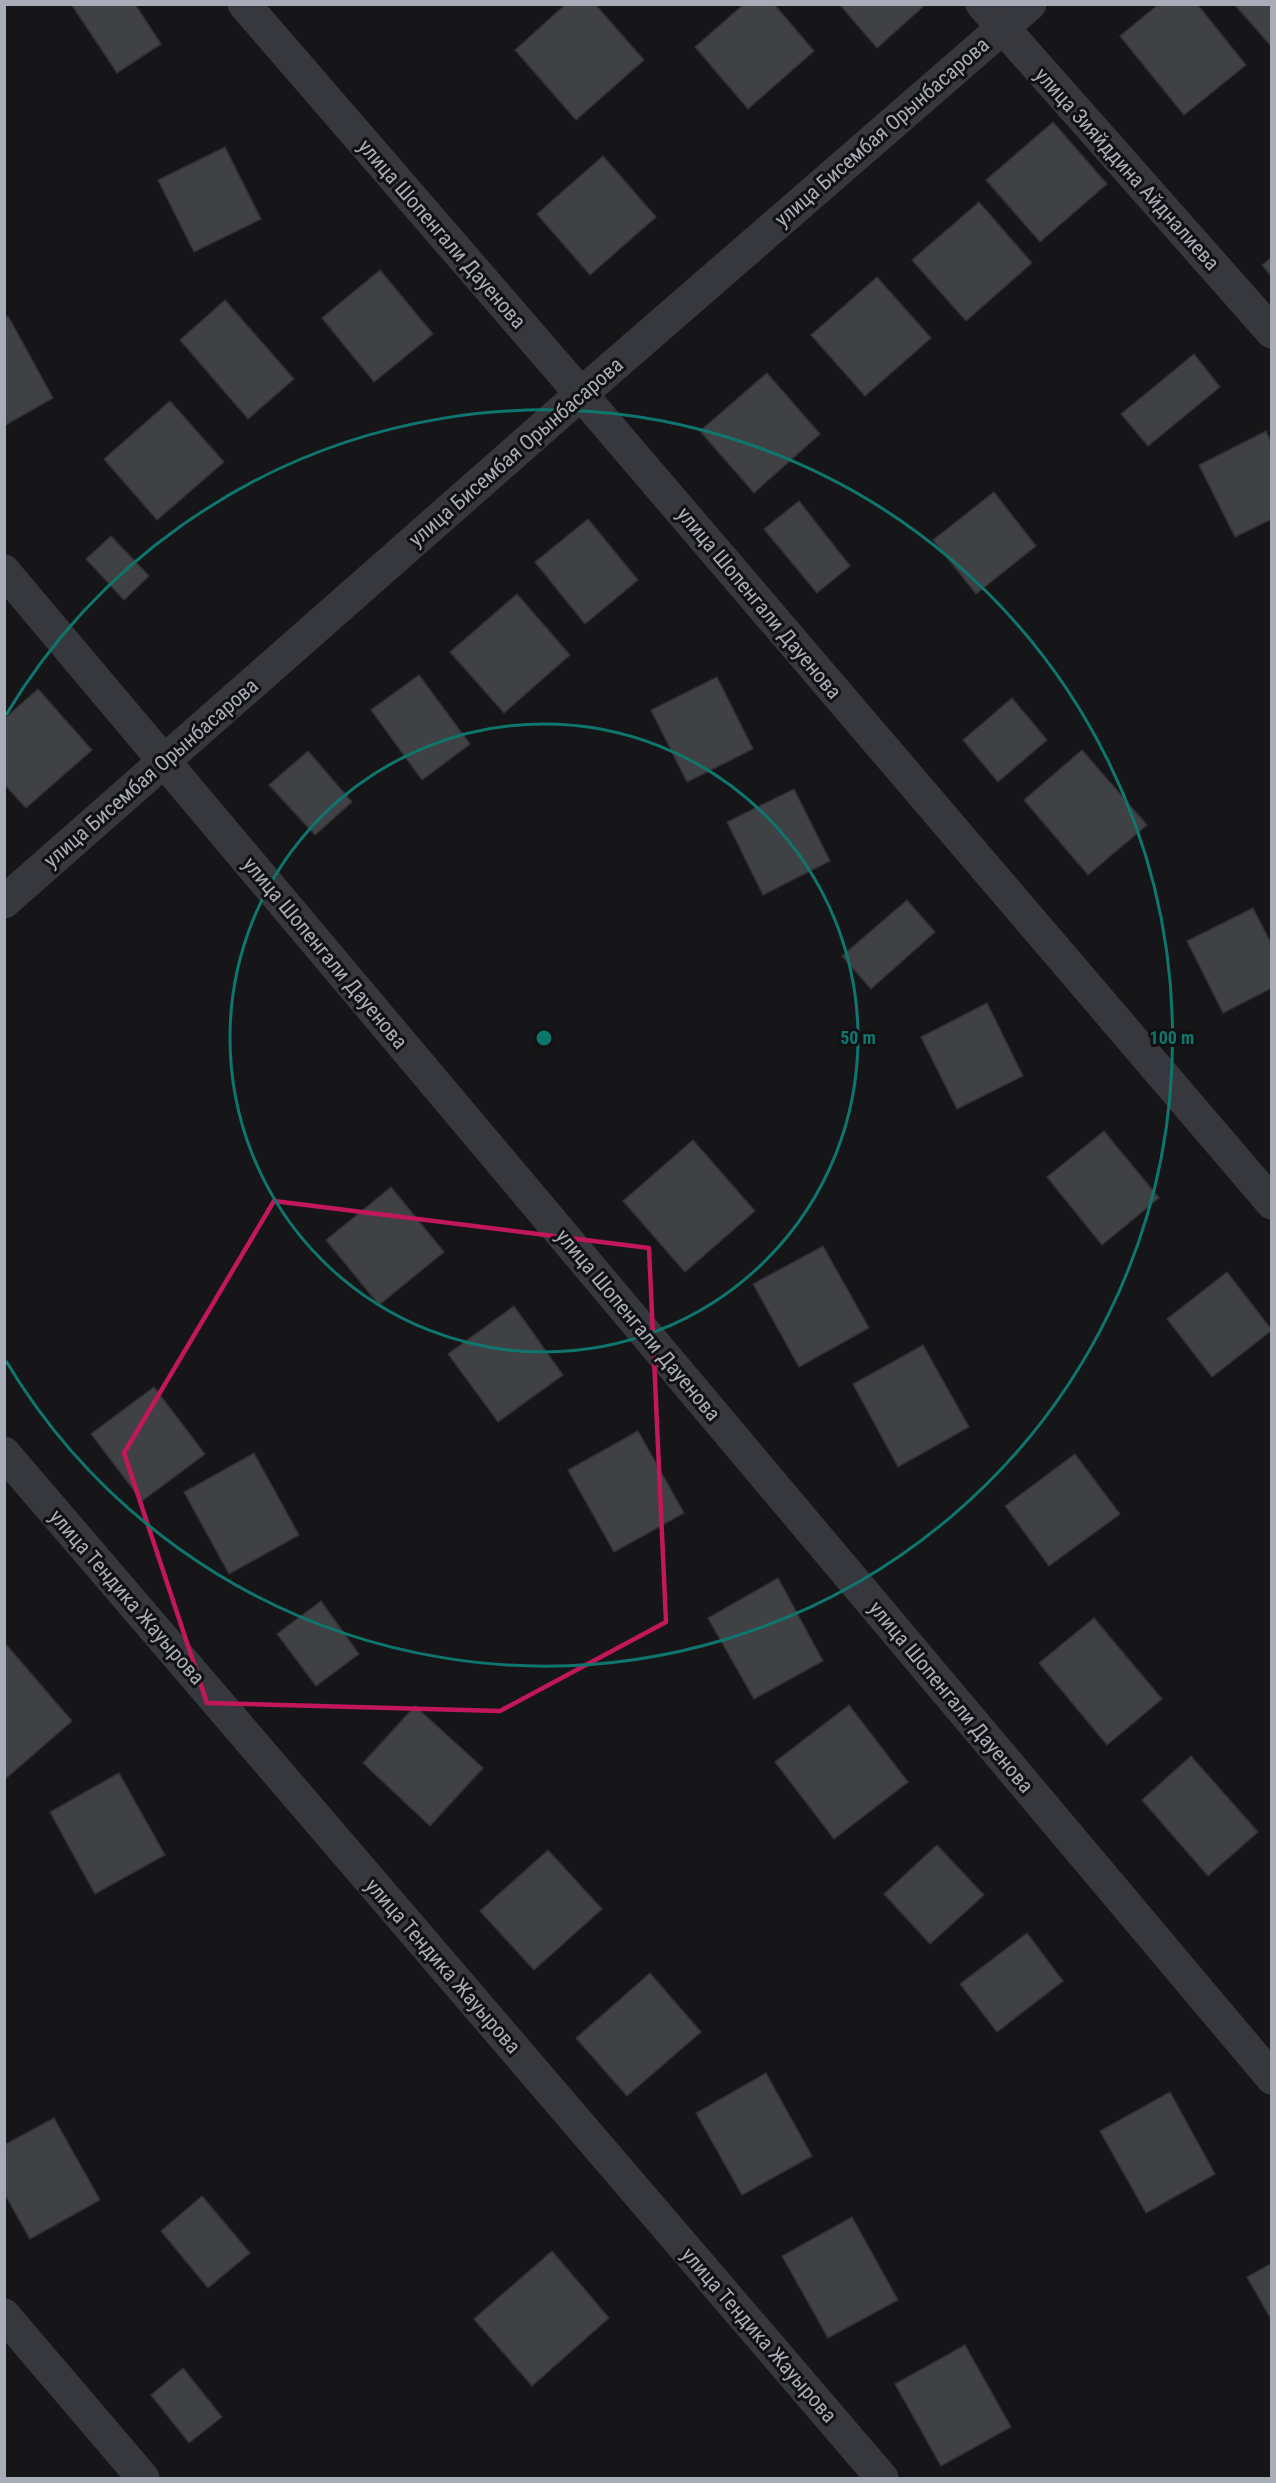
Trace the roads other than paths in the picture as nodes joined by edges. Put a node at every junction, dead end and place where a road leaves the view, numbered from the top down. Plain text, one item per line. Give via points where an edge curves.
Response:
1 (244, 4) edge
2 (1030, 4) edge
3 (992, 16) edge
4 (1272, 332) edge
5 (581, 394) junction
6 (4, 571) edge
7 (165, 762) junction
8 (4, 902) edge
9 (1272, 1203) edge
10 (4, 1453) edge
11 (1272, 2078) edge
12 (4, 2315) edge
13 (143, 2478) edge
14 (882, 2478) edge

1 - 5 street, улица Шопенгали Дауенова
2 - 3 street, улица Бисембая Орынбасарова
3 - 4 street, улица Зияйддина Айдналиева
3 - 5 street, улица Бисембая Орынбасарова
5 - 7 street, улица Бисембая Орынбасарова
5 - 9 street, улица Шопенгали Дауенова
6 - 7 street, улица Шопенгали Дауенова
7 - 8 street, улица Бисембая Орынбасарова
7 - 11 street, улица Шопенгали Дауенова
10 - 14 street, улица Тендика Жауырова
12 - 13 street

